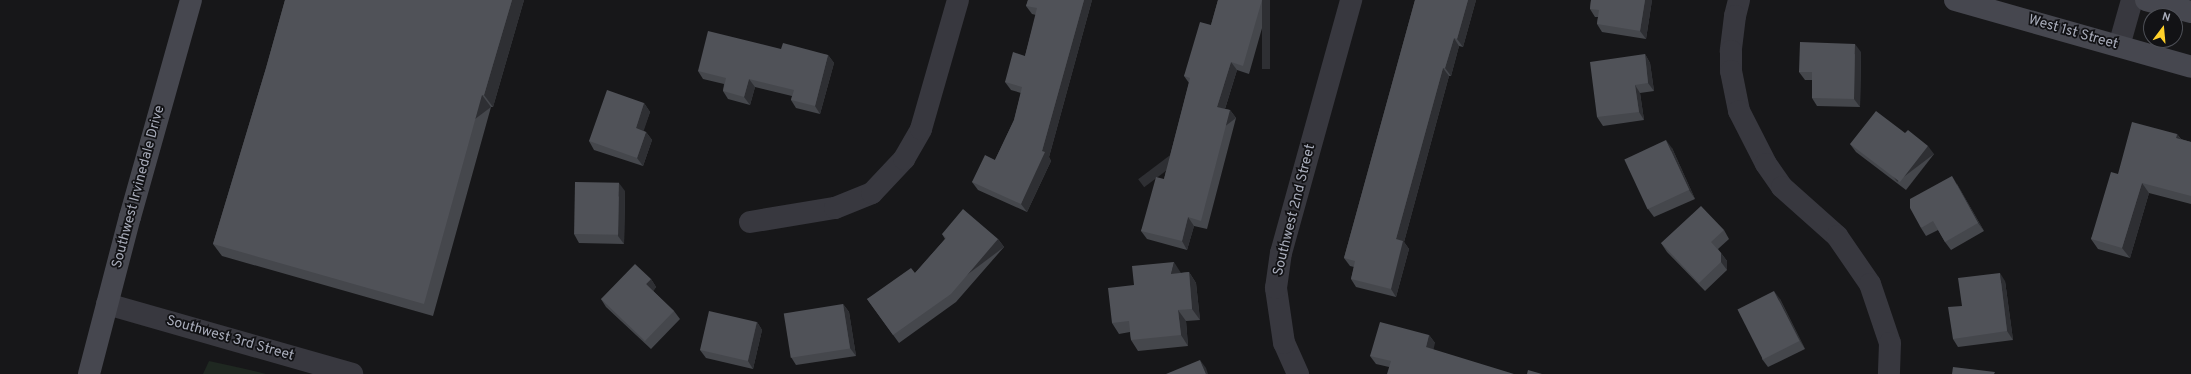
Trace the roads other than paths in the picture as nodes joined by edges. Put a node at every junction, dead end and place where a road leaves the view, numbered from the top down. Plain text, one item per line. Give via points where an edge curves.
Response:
1 (191, 0) edge
2 (958, 0) edge
3 (1351, 0) edge
4 (1738, 0) edge
5 (1955, 0) edge
6 (2132, 0) edge
7 (2146, 0) edge
8 (2191, 12) edge
9 (2119, 46) junction
10 (2191, 67) edge
11 (750, 222) dead end
12 (108, 304) junction
13 (89, 374) edge
14 (352, 374) edge
15 (1298, 374) edge
16 (1889, 374) edge

1 - 12 main road, Southwest Irvinedale Drive
2 - 11 street via 921,128 904,158 872,194 835,208
3 - 15 street, Southwest 2nd Street via 1281,253 1276,288 1284,343
4 - 16 street via 1734,16 1731,71 1739,111 1766,164 1782,187 1837,236 1870,284 1890,343
5 - 9 main road, West 1st Street
6 - 9 street
7 - 8 main road
9 - 10 main road, West 1st Street
12 - 13 main road, Southwest Irvinedale Drive
12 - 14 street, Southwest 3rd Street

